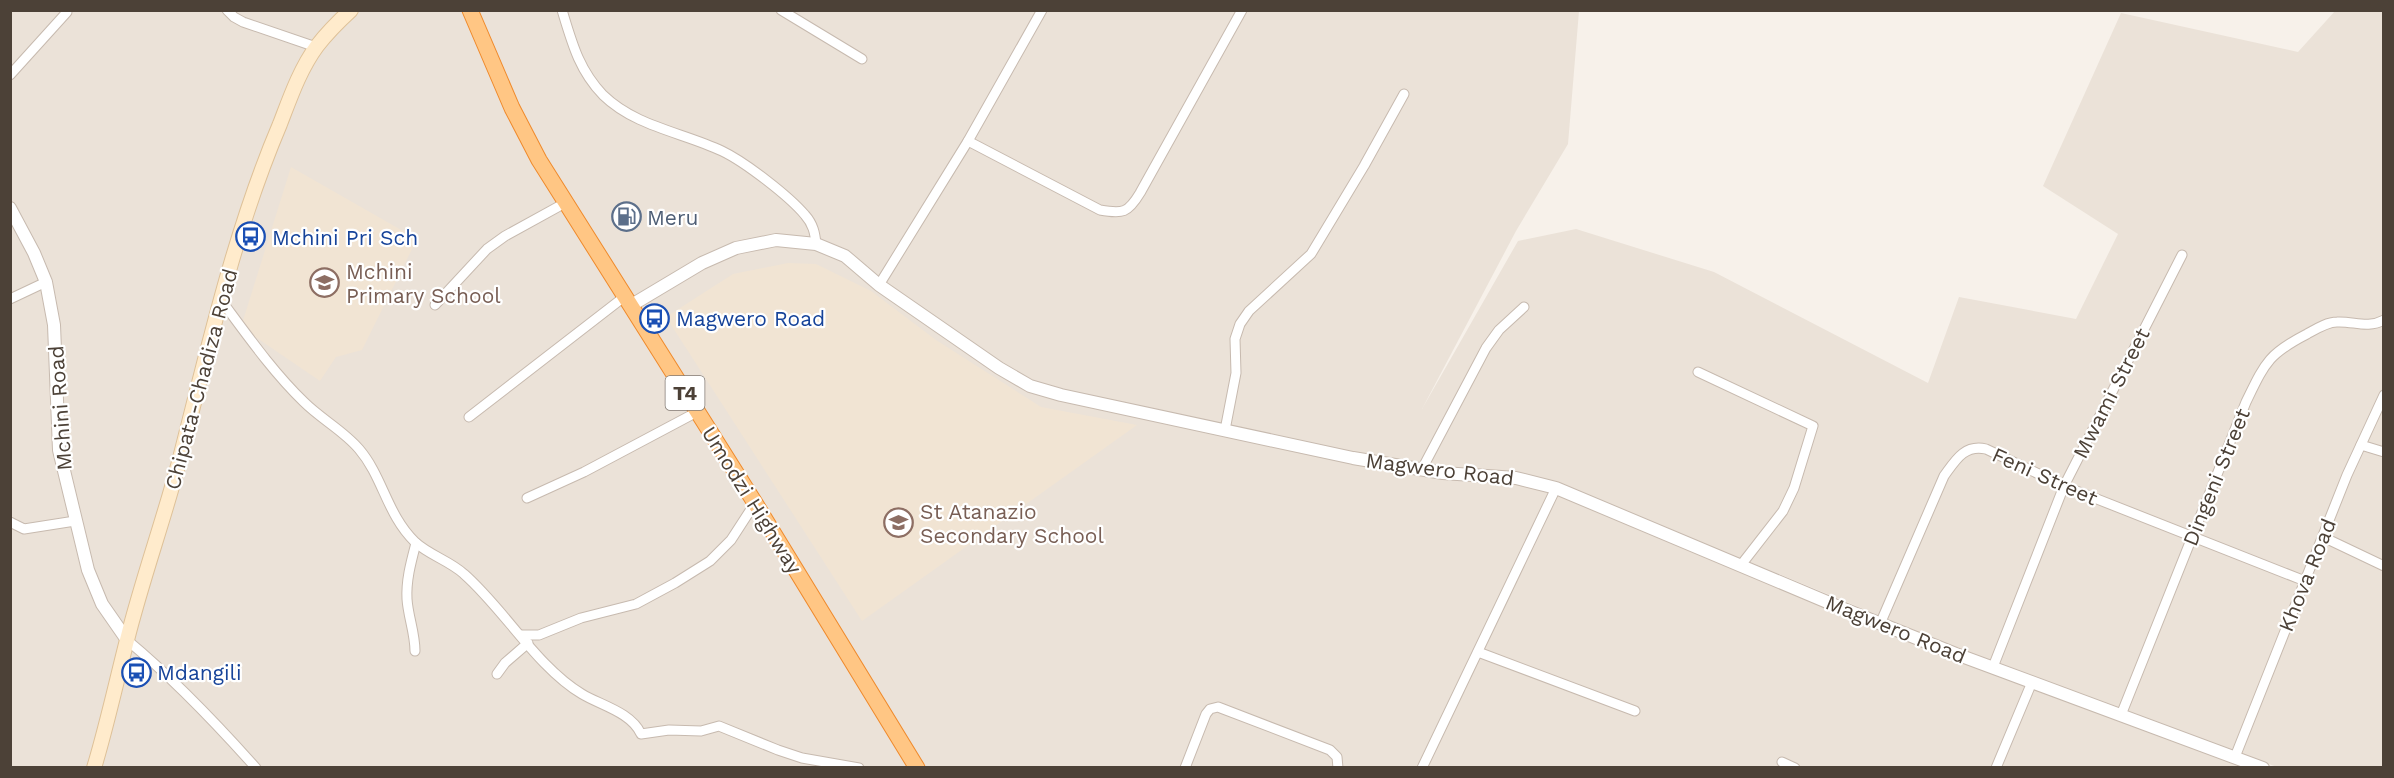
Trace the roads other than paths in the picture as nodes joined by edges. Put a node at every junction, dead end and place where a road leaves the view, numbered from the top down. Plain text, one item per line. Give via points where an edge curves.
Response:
1 (227, 10) edge
2 (351, 10) edge
3 (470, 10) edge
4 (562, 10) edge
5 (781, 10) edge
6 (1042, 10) edge
7 (1242, 10) edge
8 (67, 12) dead end
9 (316, 48) junction
10 (862, 59) dead end
11 (10, 75) edge
12 (1404, 94) dead end
13 (969, 141) junction
14 (565, 203) junction
15 (10, 208) edge
16 (816, 244) junction
17 (2182, 255) dead end
18 (46, 282) junction
19 (879, 285) junction
20 (10, 299) edge
21 (221, 300) junction
22 (627, 301) junction
23 (435, 305) dead end
24 (1524, 307) dead end
25 (2384, 320) edge
26 (1698, 372) dead end
27 (2384, 395) edge
28 (697, 412) junction
29 (469, 417) dead end
30 (1225, 430) junction
31 (2361, 445) junction
32 (2384, 452) edge
33 (1422, 470) junction
34 (2064, 486) junction
35 (1556, 488) junction
36 (527, 498) dead end
37 (754, 503) junction
38 (75, 521) junction
39 (10, 522) edge
40 (2192, 537) junction
41 (2323, 537) junction
42 (416, 543) junction
43 (1741, 565) junction
44 (2384, 566) edge
45 (2305, 581) junction
46 (1880, 624) junction
47 (520, 635) junction
48 (127, 640) junction
49 (528, 643) junction
50 (415, 651) dead end
51 (1478, 652) junction
52 (1993, 667) junction
53 (497, 674) dead end
54 (2032, 682) junction
55 (1635, 711) dead end
56 (2121, 715) junction
57 (2235, 757) junction
58 (1782, 762) dead end
59 (814, 764) edge
60 (94, 768) edge
61 (256, 768) edge
62 (859, 768) edge
63 (917, 768) edge
64 (1185, 768) edge
65 (1338, 768) edge
66 (1422, 768) edge
67 (1795, 768) edge
68 (1996, 768) edge
69 (2263, 768) edge

1 - 9 street via 243,22
2 - 9 main road, Chipata-Chadiza Road
3 - 14 highway, Umodzi Highway / T4 via 512,108
4 - 16 street via 585,75 605,97 647,124 724,152 751,170 805,215 813,226
5 - 10 street
6 - 13 street
7 - 13 street via 1140,193 1126,211 1100,210
8 - 11 street
9 - 21 main road, Chipata-Chadiza Road via 273,141
12 - 30 street via 1311,254 1240,324
13 - 19 street
14 - 22 highway, Umodzi Highway / T4
14 - 23 street via 487,249
15 - 18 street, Mchini Road
16 - 19 street, Magwero Road via 845,256
16 - 22 street, Magwero Road via 776,240 736,248
17 - 34 street, Mwami Street
18 - 20 street
18 - 38 street, Mchini Road via 54,325 59,450
19 - 30 street, Magwero Road via 1030,386
21 - 42 street via 304,403 358,448 387,504
21 - 48 main road, Chipata-Chadiza Road via 175,478
22 - 28 highway, Umodzi Highway / T4
22 - 29 street
24 - 33 street via 1486,348
25 - 40 street, Dingeni Street via 2366,326 2330,323 2276,352 2247,402
26 - 43 street via 1811,423 1814,429 1783,511
27 - 31 street, Khova Road
28 - 36 street
28 - 37 highway, Umodzi Highway / T4
30 - 33 street, Magwero Road
31 - 32 street
31 - 41 street, Khova Road
33 - 35 street, Magwero Road via 1516,478
34 - 40 street, Feni Street
34 - 46 street, Feni Street via 1986,449 1975,447 1965,451 1938,489
34 - 52 street, Mwami Street
35 - 43 street, Magwero Road
35 - 51 street
37 - 47 street via 731,540 710,561 675,583 636,604 581,618 539,635
37 - 63 highway, Umodzi Highway / T4
38 - 39 street via 24,529
38 - 48 street, Mchini Road via 95,589
40 - 45 street, Feni Street
40 - 56 street, Dingeni Street
41 - 44 street
41 - 45 street, Khova Road
42 - 47 street via 465,575
42 - 50 street via 408,573 407,601
43 - 46 street, Magwero Road
45 - 57 street, Khova Road
46 - 52 street, Magwero Road
47 - 49 street
48 - 60 main road, Chipata-Chadiza Road
48 - 61 street via 163,670
49 - 53 street
49 - 59 street via 558,677 629,720 641,734 719,726
51 - 55 street
51 - 66 street
52 - 54 street, Magwero Road
54 - 56 street, Magwero Road
54 - 68 street
56 - 57 street, Magwero Road
57 - 69 street, Magwero Road
58 - 67 street
59 - 62 street
64 - 65 street via 1206,714 1218,707 1330,750 1337,757

